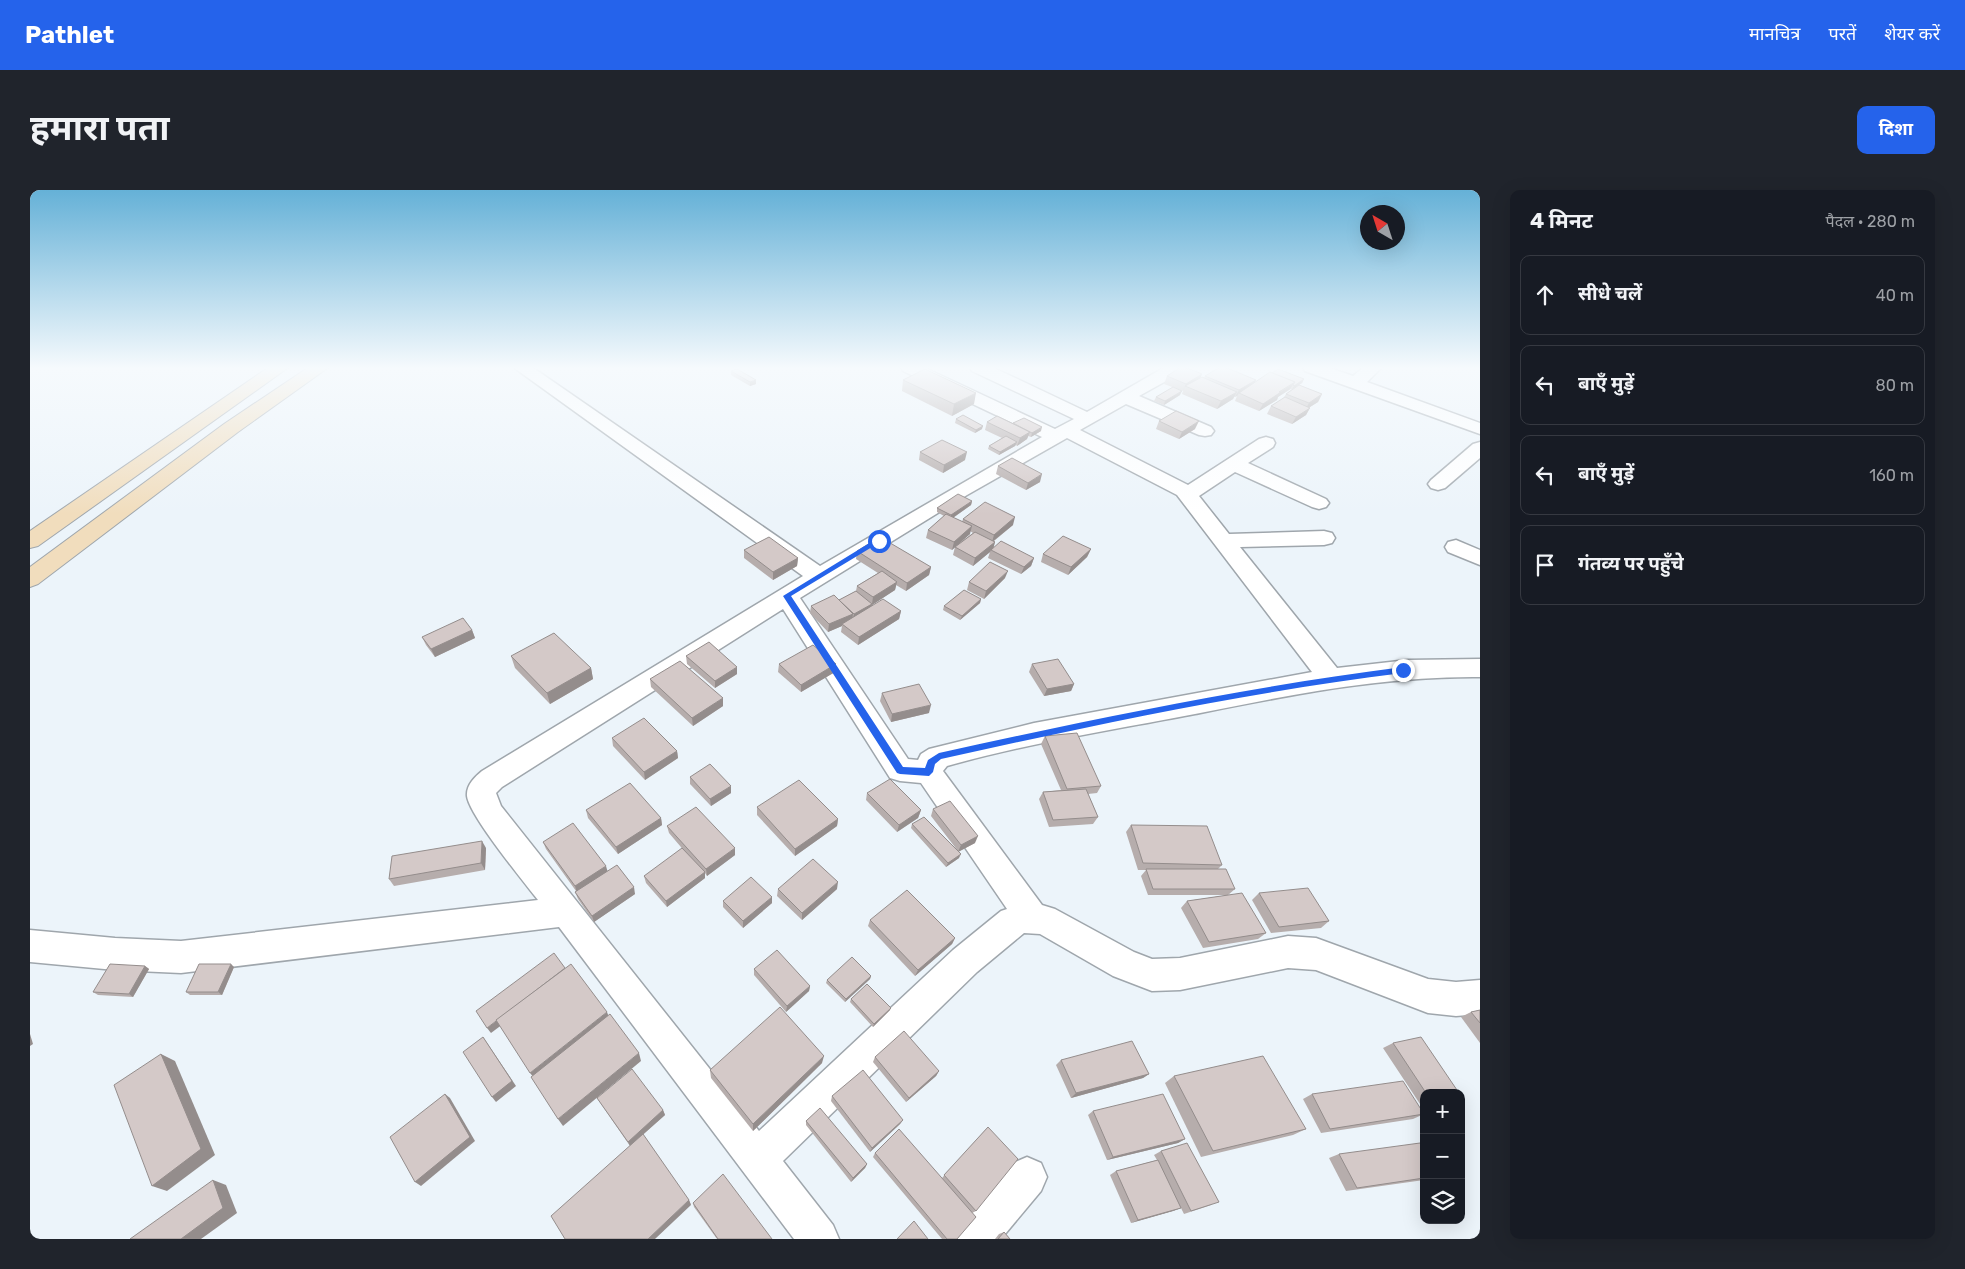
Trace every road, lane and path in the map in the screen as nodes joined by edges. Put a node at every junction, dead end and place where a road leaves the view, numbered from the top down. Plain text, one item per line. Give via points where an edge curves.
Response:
1 (210, 416) edge
2 (249, 416) edge
3 (591, 416) edge
4 (1021, 416) edge
5 (1082, 416) edge
6 (1093, 416) edge
7 (1170, 416) edge
8 (1444, 416) edge
9 (1088, 419) junction
10 (1480, 429) edge
11 (1205, 431) dead end
12 (1062, 434) junction
13 (1266, 443) dead end
14 (1480, 448) edge
15 (1234, 464) junction
16 (1438, 484) dead end
17 (1187, 494) junction
18 (1319, 503) dead end
19 (1324, 538) dead end
20 (30, 540) edge
21 (1222, 541) junction
22 (1456, 547) dead end
23 (1480, 558) edge
24 (819, 576) junction
25 (30, 579) edge
26 (787, 596) junction
27 (1480, 668) edge
28 (1331, 679) junction
29 (929, 772) junction
30 (564, 912) junction
31 (1033, 919) junction
32 (30, 946) edge
33 (1480, 997) edge
34 (757, 1160) junction
35 (1027, 1177) dead end
36 (816, 1238) edge
37 (975, 1239) edge

1 - 20 street
2 - 25 street
3 - 24 street
4 - 12 street
5 - 9 street
6 - 9 street
7 - 11 street
8 - 10 street
9 - 12 street
12 - 17 street via 1165,480
12 - 24 street
13 - 15 street
14 - 16 street
15 - 17 street
15 - 18 street
17 - 21 street
19 - 21 street
21 - 28 street
22 - 23 street
24 - 26 street
26 - 29 street via 900,770
26 - 30 street via 482,788 481,797 491,815
27 - 28 street via 1403,670
28 - 29 street via 1081,725 952,753 931,762
29 - 31 street
30 - 32 street via 181,957
30 - 34 street
31 - 33 street via 1044,920 1125,965 1152,975 1180,974 1288,952 1316,954 1428,996
31 - 34 street via 1012,922 965,961
34 - 36 street
35 - 37 street

